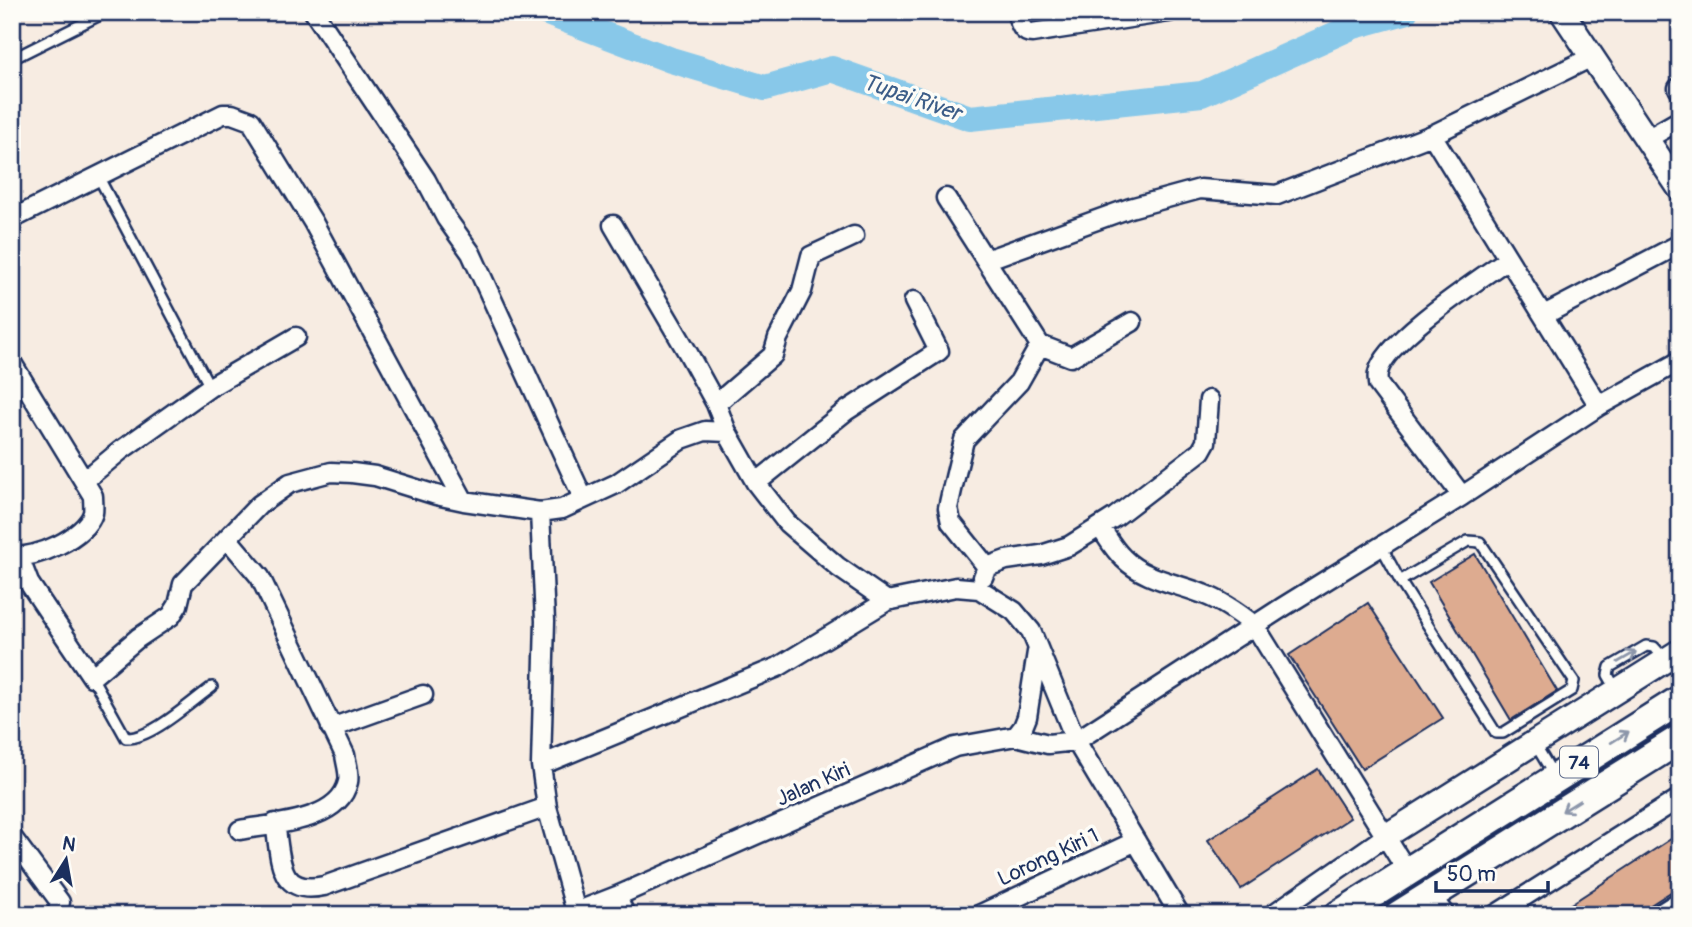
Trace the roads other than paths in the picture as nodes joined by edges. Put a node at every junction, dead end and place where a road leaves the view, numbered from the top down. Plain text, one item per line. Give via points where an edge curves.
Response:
1 (106, 12) edge
2 (314, 12) edge
3 (1016, 12) edge
4 (1562, 12) edge
5 (1160, 13) edge
6 (1087, 19) edge
7 (1592, 57) junction
8 (12, 59) edge
9 (1680, 120) edge
10 (1433, 135) junction
11 (1647, 139) junction
12 (98, 176) junction
13 (1680, 189) edge
14 (946, 198) dead end
15 (12, 219) edge
16 (612, 225) dead end
17 (854, 236) dead end
18 (1680, 244) edge
19 (1508, 259) junction
20 (986, 260) junction
21 (914, 301) dead end
22 (1544, 315) junction
23 (1132, 322) dead end
24 (296, 337) dead end
25 (1040, 345) junction
26 (1680, 361) edge
27 (12, 363) edge
28 (210, 387) junction
29 (1209, 400) dead end
30 (716, 404) junction
31 (1599, 406) junction
32 (727, 432) junction
33 (85, 480) junction
34 (756, 483) junction
35 (1462, 496) junction
36 (583, 498) junction
37 (464, 501) junction
38 (540, 512) junction
39 (1100, 527) junction
40 (227, 538) junction
41 (1381, 546) junction
42 (15, 556) edge
43 (987, 567) junction
44 (1400, 581) junction
45 (979, 589) junction
46 (887, 601) junction
47 (1255, 626) junction
48 (1037, 651) junction
49 (1673, 655) edge
50 (92, 677) junction
51 (212, 687) dead end
52 (423, 695) dead end
53 (1680, 700) edge
54 (331, 728) junction
55 (1016, 736) junction
56 (1680, 738) edge
57 (1076, 741) junction
58 (1534, 743) junction
59 (1680, 761) edge
60 (541, 765) junction
61 (1629, 770) junction
62 (1555, 777) junction
63 (1680, 798) edge
64 (547, 807) junction
65 (275, 823) junction
66 (240, 830) dead end
67 (1386, 836) junction
68 (12, 837) edge
69 (1136, 841) junction
70 (1407, 871) junction
71 (617, 897) junction
72 (1680, 901) edge
73 (1438, 905) edge
74 (577, 913) edge
75 (1501, 913) edge
76 (57, 915) edge
77 (625, 915) edge
78 (979, 915) edge
79 (1180, 915) edge
80 (1272, 915) edge
81 (1339, 915) edge
82 (1399, 915) edge
83 (1658, 915) edge

1 - 8 lane
2 - 36 street via 471,253
3 - 6 street via 1027,33
4 - 7 street
5 - 6 street
7 - 10 street
7 - 11 street
9 - 11 street
10 - 19 street
10 - 20 street via 1277,195 1200,189 1130,208
11 - 13 street
12 - 15 street
12 - 28 lane
12 - 37 street via 223,114 251,121 313,222
14 - 20 street
16 - 30 street
17 - 30 street via 811,256 802,291 773,355
18 - 22 street
19 - 22 street
19 - 35 street via 1423,319 1384,360 1378,373 1378,384
20 - 25 street
21 - 34 street via 939,351 846,411
22 - 31 street
23 - 25 street via 1071,357
24 - 28 street
25 - 43 street via 1019,382 964,440 951,490 951,522
26 - 31 street
27 - 33 street
28 - 33 street
29 - 39 street via 1206,442 1201,451
30 - 32 street
31 - 35 street
32 - 34 street
32 - 36 street via 705,431 682,439 616,484
33 - 42 street via 93,496 93,513 86,527 55,548
34 - 46 street via 787,523
35 - 41 street
36 - 38 street via 562,509
37 - 38 street
37 - 40 street via 375,476 310,475 259,505
38 - 60 street via 545,621
39 - 43 street via 1069,546
39 - 47 street via 1136,569 1205,594
40 - 50 street via 183,583 172,616
40 - 54 street via 260,578
41 - 44 lane
41 - 47 street
42 - 50 street
43 - 45 street
44 - 44 lane via 1468,541 1480,542 1574,681 1572,690 1496,733
45 - 46 street via 956,587
45 - 48 street via 1014,611 1031,631
46 - 60 street via 778,667
47 - 57 street
47 - 67 street
48 - 55 street via 1027,717
48 - 57 street
49 - 58 street
50 - 51 lane via 121,733 135,739
52 - 54 street
62 -> 53 main road, 74
54 - 65 street via 345,755 349,781 340,799 323,813
55 - 57 street, Jalan Kiri via 1048,744
55 - 71 street, Jalan Kiri via 955,747
56 - 61 main road, 74
57 - 69 street
58 - 62 lane
58 - 67 street
59 - 61 main road via 1663,760
60 - 64 street
61 -> 73 main road, 74
62 - 70 main road, 74
63 - 75 street
64 - 65 street via 309,889 293,886 284,875
64 - 74 street
65 - 66 street
67 - 70 street
67 - 80 street
68 - 76 street via 60,902
69 - 78 street, Lorong Kiri 1
69 - 79 street
70 - 81 main road, 74
71 - 74 street, Jalan Kiri
71 - 77 street
72 - 83 street
73 - 82 main road, 74

